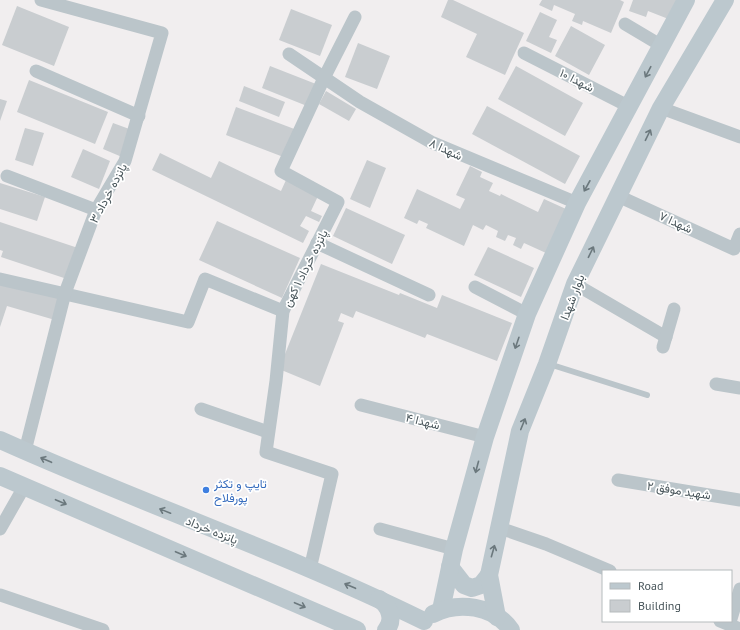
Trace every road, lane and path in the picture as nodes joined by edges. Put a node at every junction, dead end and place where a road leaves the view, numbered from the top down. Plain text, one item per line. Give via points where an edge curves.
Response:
1 (41, 0) edge
2 (686, 0) edge
3 (725, 0) edge
4 (355, 17) dead end
5 (625, 24) dead end
6 (662, 46) junction
7 (524, 53) dead end
8 (289, 54) dead end
9 (36, 71) dead end
10 (324, 78) junction
11 (630, 107) junction
12 (661, 108) junction
13 (139, 116) junction
14 (740, 137) edge
15 (7, 176) dead end
16 (618, 196) junction
17 (577, 203) junction
18 (96, 210) junction
19 (740, 234) edge
20 (317, 243) junction
21 (0, 279) edge
22 (575, 284) junction
23 (475, 287) dead end
24 (65, 293) junction
25 (429, 295) dead end
26 (674, 309) dead end
27 (283, 311) junction
28 (527, 314) junction
29 (548, 364) junction
30 (716, 384) dead end
31 (740, 388) edge
32 (647, 395) dead end
33 (361, 405) dead end
34 (201, 409) dead end
35 (268, 432) junction
36 (485, 437) junction
37 (0, 440) edge
38 (25, 451) junction
39 (0, 476) edge
40 (618, 480) dead end
41 (24, 487) junction
42 (740, 500) edge
43 (500, 528) junction
44 (0, 529) edge
45 (380, 530) dead end
46 (454, 549) junction
47 (450, 567) junction
48 (310, 569) junction
49 (608, 570) edge
50 (489, 575) junction
51 (740, 590) edge
52 (0, 596) edge
53 (374, 596) junction
54 (441, 610) junction
55 (497, 616) junction
56 (732, 616) edge
57 (420, 625) edge
58 (353, 629) edge
59 (103, 630) edge
60 (386, 630) edge
61 (511, 630) edge

1 - 13 street, پانزده خرداد ۳ via 162,33
2 - 6 main road
3 - 12 main road, بلوار شهدا
4 - 10 street, پانزده خرداد ۱ کهن
5 - 6 street
6 -> 11 main road
7 - 11 street, شهدا ۱۰
8 - 10 street, شهدا ۸
9 - 13 street
10 - 17 street, شهدا ۸ via 360,102 447,150
10 - 20 street, پانزده خرداد ۱ کهن via 281,171 338,202
11 -> 17 main road
12 - 14 street
16 -> 12 main road, بلوار شهدا
13 - 18 street, پانزده خرداد ۳ via 125,161
15 - 18 street
16 - 19 street, شهدا ۷ via 734,249
22 -> 16 main road, بلوار شهدا
17 - 28 main road
18 - 24 street, پانزده خرداد ۳
20 - 25 street
20 - 27 street, پانزده خرداد ۱ کهن
21 - 24 street
22 - 26 street via 665,342
22 - 29 main road, بلوار شهدا
23 - 28 street
24 - 27 street via 188,322 205,279
24 - 38 street, پانزده خرداد ۳
27 - 35 street, پانزده خرداد ۱ کهن
28 -> 36 main road
29 - 32 lane
43 -> 29 main road, بلوار شهدا via 520,431
30 - 31 street
33 - 36 street, شهدا ۴
34 - 35 street
35 - 48 street, پانزده خرداد ۱ کهن via 266,452 332,474
36 -> 46 main road
37 - 38 main road, پانزده خرداد
48 -> 38 main road, پانزده خرداد via 155,507
39 - 41 main road
40 - 42 street, شهید موفق ۲
41 - 44 street
41 -> 58 main road
43 - 49 street
50 -> 43 main road, بلوار شهدا
45 - 46 street
46 - 47 main road
47 - 50 main road via 464,585 472,588 481,585
47 - 54 main road
53 -> 48 main road, پانزده خرداد
50 - 55 main road, بلوار شهدا
51 - 56 street
52 - 59 street
53 - 57 main road, پانزده خرداد
53 - 60 main road via 386,603 391,614
54 - 55 main road via 460,606 480,608
54 - 57 main road
55 - 61 main road

